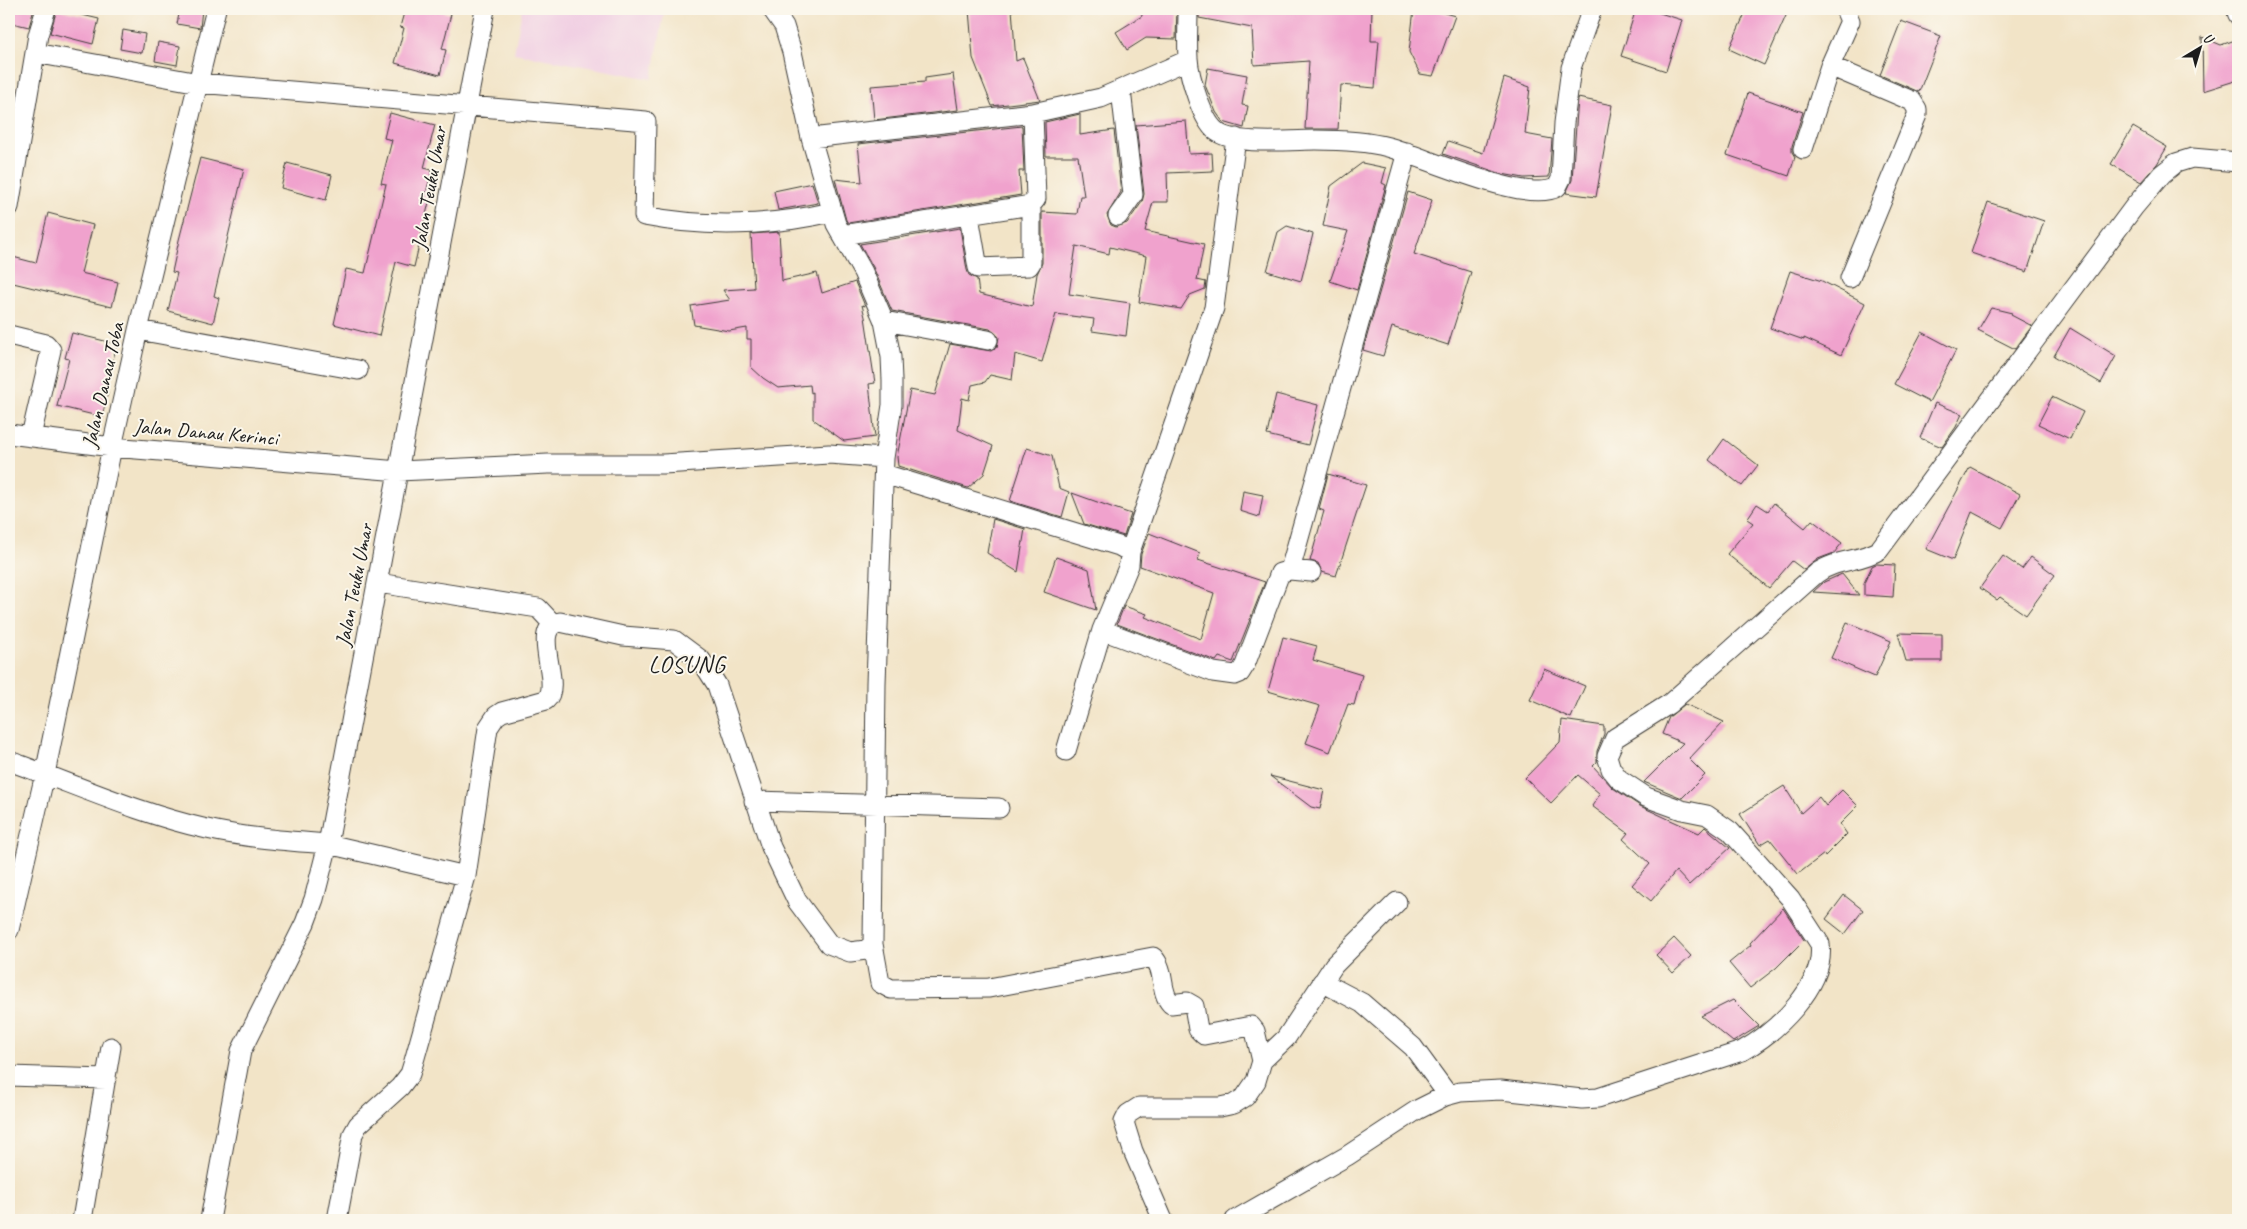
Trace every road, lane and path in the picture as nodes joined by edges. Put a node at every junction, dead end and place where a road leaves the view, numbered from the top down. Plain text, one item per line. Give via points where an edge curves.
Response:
1 (46, 9) edge
2 (216, 9) edge
3 (485, 9) edge
4 (772, 9) edge
5 (1188, 9) edge
6 (1592, 9) edge
7 (1845, 9) edge
8 (2236, 9) edge
9 (2238, 15) edge
10 (35, 53) junction
11 (1188, 60) junction
12 (1830, 66) junction
13 (199, 83) junction
14 (1121, 90) junction
15 (467, 107) junction
16 (1034, 113) junction
17 (15, 136) edge
18 (811, 138) junction
19 (1236, 138) junction
20 (1803, 149) dead end
21 (1406, 152) junction
22 (2238, 162) edge
23 (1031, 205) junction
24 (9, 207) edge
25 (832, 212) junction
26 (969, 216) junction
27 (1118, 216) dead end
28 (842, 235) junction
29 (1850, 278) dead end
30 (884, 321) junction
31 (138, 330) junction
32 (9, 334) edge
33 (988, 340) dead end
34 (358, 370) dead end
35 (9, 434) edge
36 (31, 436) junction
37 (112, 447) junction
38 (884, 466) junction
39 (399, 472) junction
40 (1130, 552) junction
41 (1290, 570) junction
42 (1311, 572) dead end
43 (378, 583) junction
44 (553, 624) junction
45 (1102, 630) junction
46 (1066, 751) dead end
47 (9, 761) edge
48 (46, 774) junction
49 (754, 802) junction
50 (874, 806) junction
51 (999, 808) dead end
52 (328, 844) junction
53 (466, 876) junction
54 (1397, 902) dead end
55 (9, 930) edge
56 (873, 944) junction
57 (1322, 982) junction
58 (111, 1047) dead end
59 (1262, 1061) junction
60 (9, 1076) edge
61 (106, 1079) junction
62 (1448, 1095) junction
63 (82, 1220) edge
64 (210, 1220) edge
65 (337, 1220) edge
66 (1163, 1220) edge
67 (1234, 1220) edge

1 - 10 street
2 - 13 street, Jalan Danau Toba
3 - 15 street, Jalan Teuku Umar
4 - 18 street via 784,26 792,52
5 - 11 street
6 - 21 street via 1571,68 1558,187 1548,192 1511,187
7 - 12 street via 1850,21
8 - 9 street
10 - 13 street
10 - 17 street
11 - 14 street
11 - 19 street via 1200,105 1211,127
12 - 20 street
12 - 29 street via 1912,102 1917,109
13 - 15 street
13 - 31 street, Jalan Danau Toba
14 - 16 street via 1101,98
14 - 27 street via 1133,195
15 - 25 street via 646,121 644,216 661,220 751,224 797,221
15 - 39 street, Jalan Teuku Umar
16 - 18 street
16 - 23 street via 1036,199
17 - 24 street
18 - 25 street
19 - 21 street via 1365,143
19 - 40 street via 1214,308
21 - 41 street
22 - 62 street via 2184,159 2162,174 2134,207 1879,550 1830,564 1817,572 1669,704 1611,743 1608,763 1620,779 1663,804 1714,819 1730,831 1790,898 1820,944 1821,962 1806,994 1756,1043 1742,1050 1598,1098 1500,1090
23 - 26 street
23 - 26 street via 1031,263 1028,266 978,268
25 - 28 street
26 - 28 street
28 - 30 street via 863,272
30 - 33 street
30 - 38 street via 891,357 892,404
31 - 34 street
31 - 37 street, Jalan Danau Toba
32 - 36 street via 46,344 51,350
35 - 36 street, Jalan Danau Kerinci
36 - 37 street, Jalan Danau Kerinci
37 - 39 street, Jalan Danau Kerinci
37 - 48 street, Jalan Danau Toba
38 - 39 street, Jalan Danau Kerinci via 829,454 663,464 548,464
38 - 40 street, Jalan Danau Kerinci
38 - 50 street
39 - 43 street, Jalan Teuku Umar
40 - 45 street via 1129,565
41 - 42 street
41 - 45 street via 1282,570 1277,577 1245,665 1235,675 1213,672
43 - 44 street via 538,608
43 - 52 street, Jalan Teuku Umar
44 - 49 street via 560,622 638,638 674,640 700,660 718,685
44 - 53 street via 547,630 550,697 502,712 488,728
45 - 46 street
47 - 48 street
48 - 52 street via 206,829 247,838
48 - 55 street, Jalan Danau Toba
49 - 50 street
49 - 56 street via 784,878 821,936 829,944 850,952 866,950
50 - 51 street
50 - 56 street
52 - 53 street
52 - 64 street, Jalan Teuku Umar via 305,923 241,1051
53 - 65 street via 410,1074 356,1128
54 - 57 street via 1334,965
56 - 59 street via 880,983 891,989 989,988 1153,957 1159,963 1166,998 1171,1004 1187,1002 1194,1006 1198,1029 1204,1035 1251,1026 1256,1031
57 - 59 street via 1286,1038
57 - 62 street via 1362,1003 1413,1047
58 - 61 street
59 - 66 street via 1256,1081 1245,1097 1234,1104 1220,1107 1139,1107 1128,1114 1124,1122 1130,1141
60 - 61 street
61 - 63 street
62 - 67 street via 1417,1110 1347,1156

